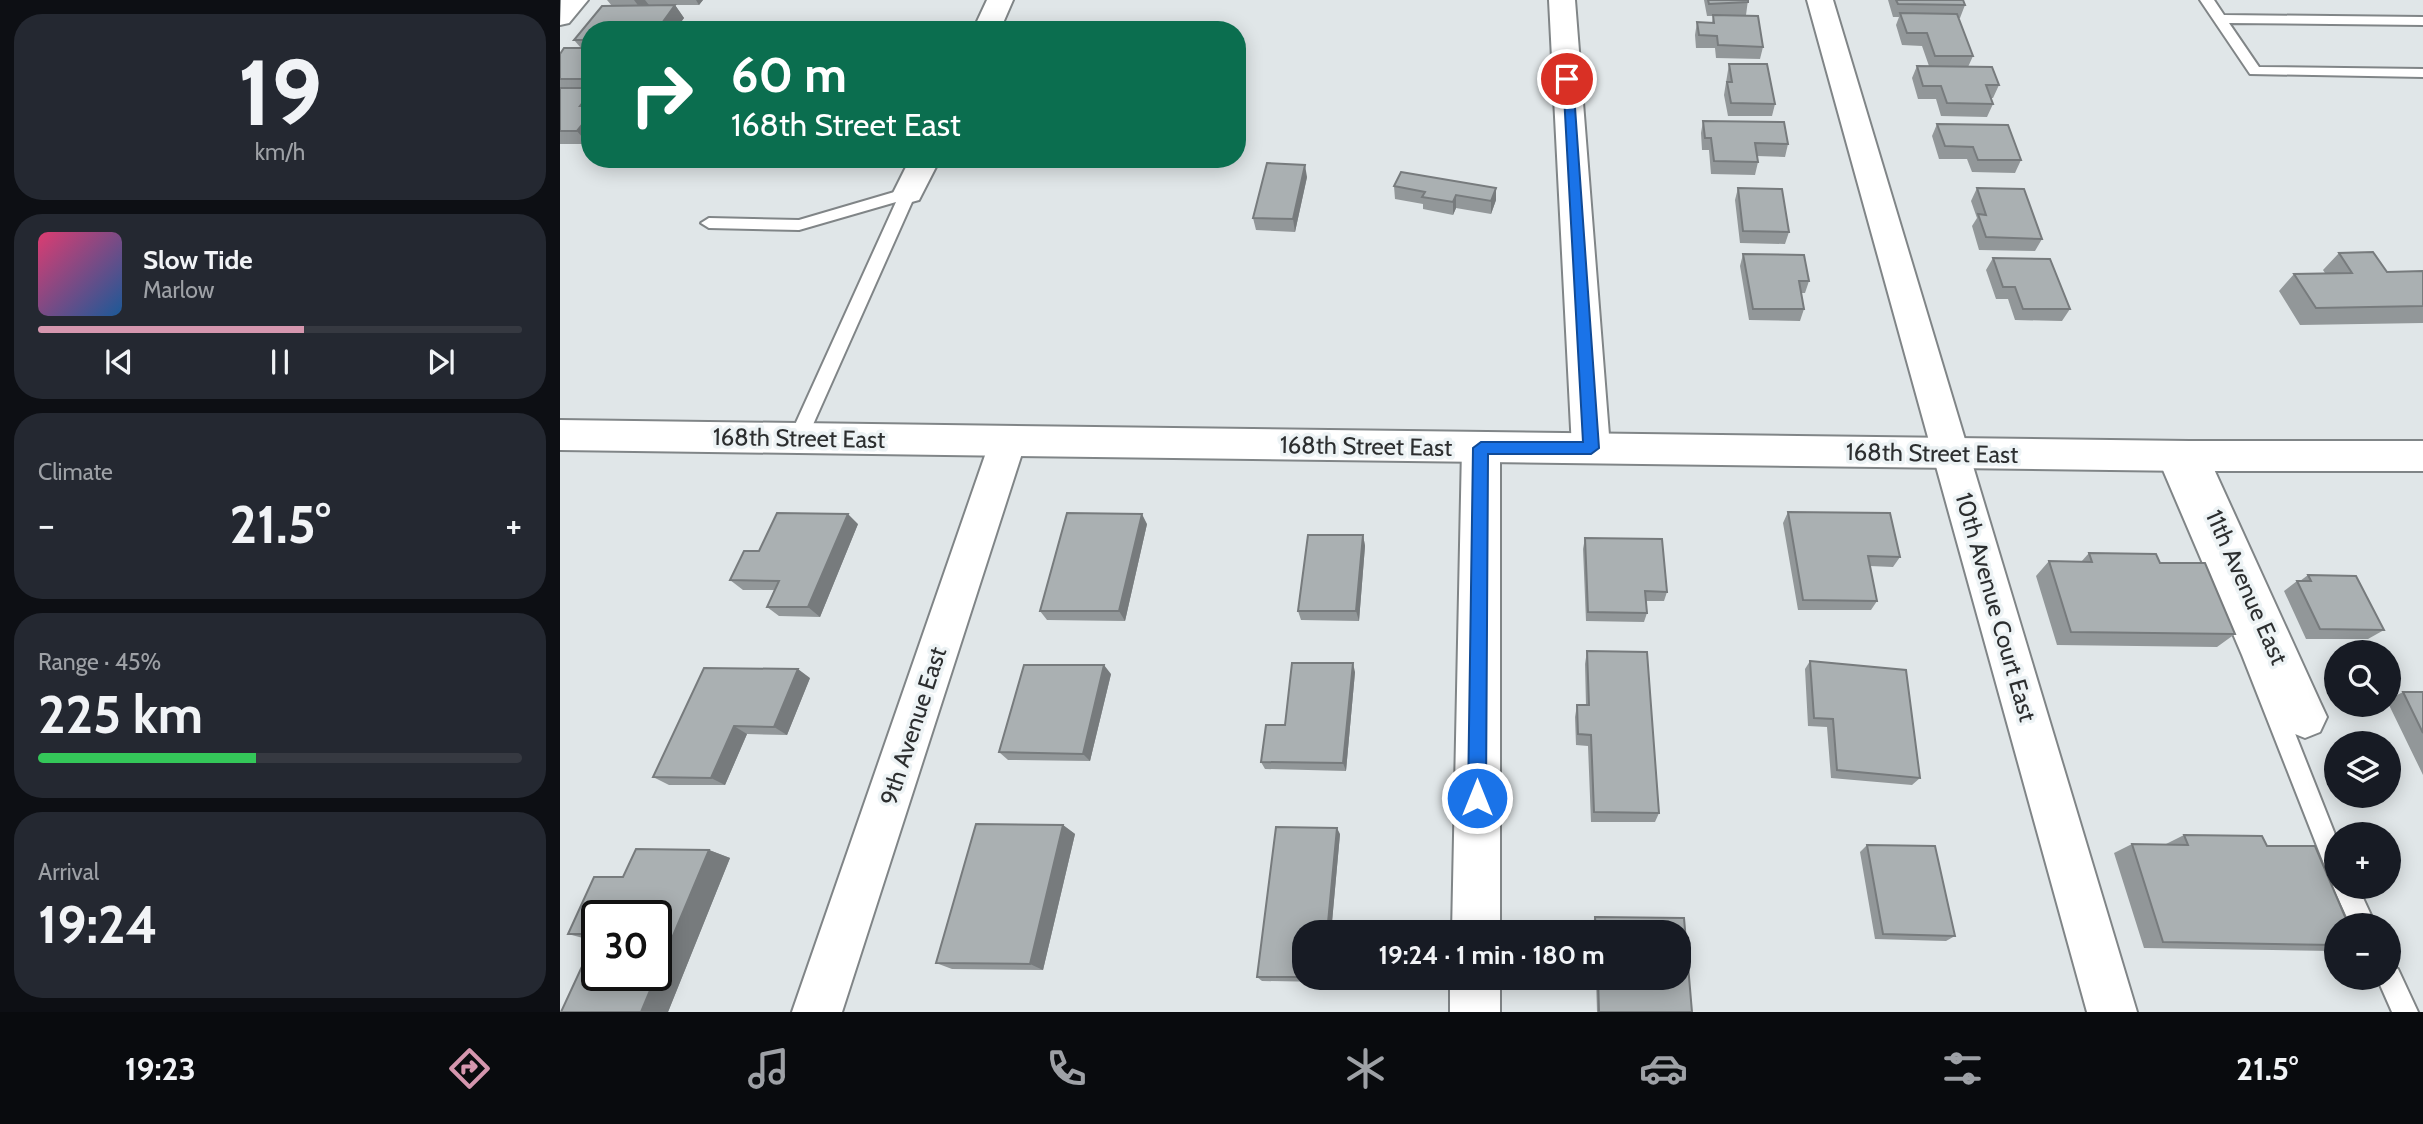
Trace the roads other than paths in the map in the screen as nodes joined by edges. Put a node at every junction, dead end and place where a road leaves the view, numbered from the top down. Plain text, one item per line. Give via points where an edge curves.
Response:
1 (575, 0) edge
2 (1000, 0) edge
3 (1562, 0) edge
4 (1820, 0) edge
5 (2207, 0) edge
6 (560, 17) edge
7 (2220, 19) junction
8 (990, 21) edge
9 (2423, 21) edge
10 (2423, 73) edge
11 (920, 168) edge
12 (908, 193) junction
13 (709, 223) dead end
14 (560, 435) edge
15 (799, 438) junction
16 (1008, 441) junction
17 (1481, 448) junction
18 (1591, 448) junction
19 (1952, 454) junction
20 (2177, 456) junction
21 (2423, 456) edge
22 (2305, 717) dead end
23 (2324, 835) edge
24 (1476, 920) edge
25 (1475, 990) edge
26 (2395, 990) edge
27 (817, 1012) edge
28 (1475, 1012) edge
29 (2112, 1012) edge
30 (2405, 1012) edge

1 - 6 street
2 - 8 street
3 - 18 street
4 - 19 street, 10th Avenue Court East
5 - 7 lane
7 - 9 lane
7 - 10 lane via 2255,71
11 - 12 street
12 - 13 lane via 799,225
12 - 15 lane
14 - 15 street, 168th Street East
15 - 16 street, 168th Street East
16 - 17 street, 168th Street East
16 - 27 street, 9th Avenue East
17 - 18 street, 168th Street East
17 - 24 street
18 - 19 street, 168th Street East
19 - 20 street, 168th Street East
19 - 29 street, 10th Avenue Court East
20 - 21 street, 168th Street East
20 - 22 street, 11th Avenue East
20 - 23 lane
25 - 28 street
26 - 30 lane

